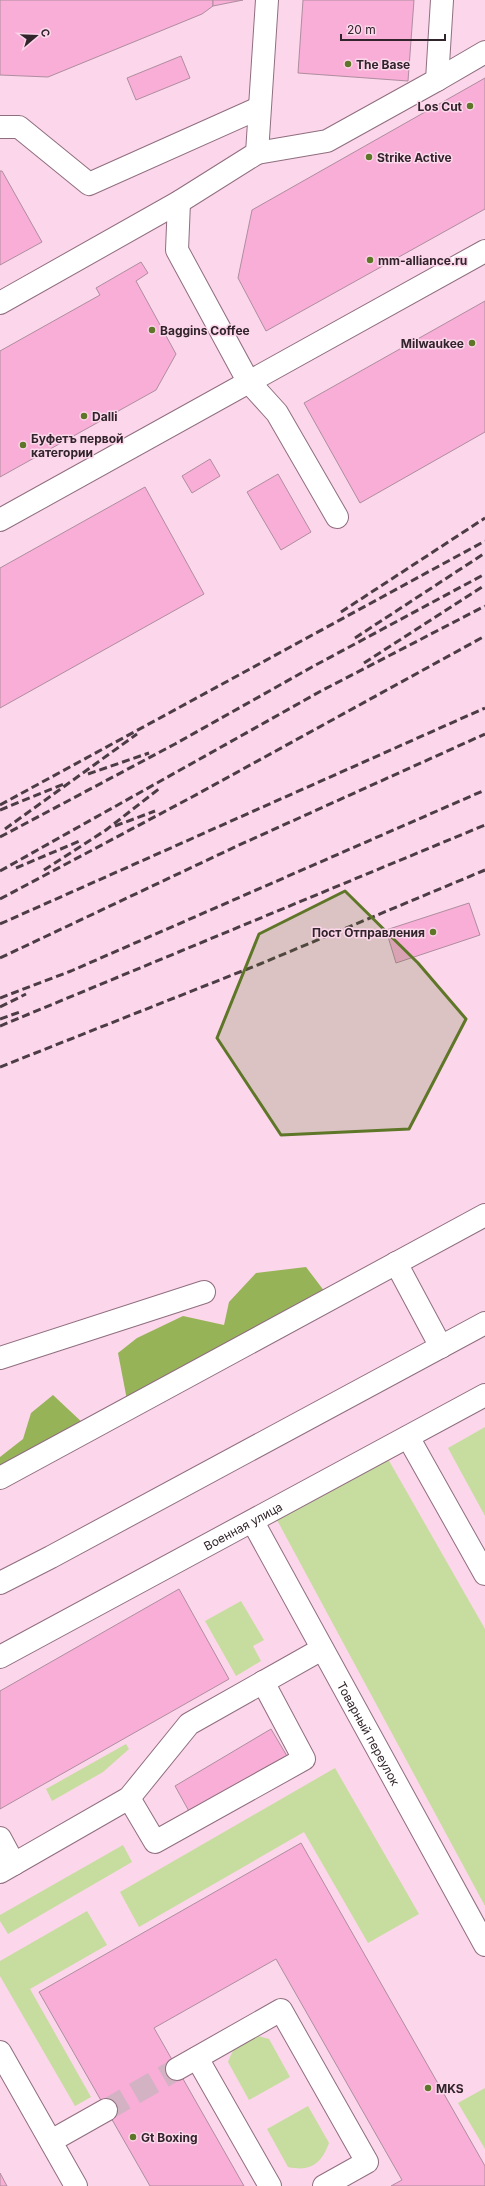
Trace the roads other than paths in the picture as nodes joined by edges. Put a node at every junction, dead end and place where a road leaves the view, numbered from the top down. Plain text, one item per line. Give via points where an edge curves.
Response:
1 (267, 0) edge
2 (442, 0) edge
3 (485, 52) edge
4 (437, 80) junction
5 (259, 108) junction
6 (0, 127) edge
7 (257, 153) junction
8 (179, 202) junction
9 (485, 251) edge
10 (0, 303) edge
11 (248, 381) junction
12 (337, 517) dead end
13 (0, 520) edge
14 (485, 1215) edge
15 (396, 1263) junction
16 (204, 1292) dead end
17 (485, 1323) edge
18 (441, 1346) junction
19 (0, 1358) edge
20 (485, 1395) edge
21 (408, 1437) junction
22 (0, 1478) edge
23 (253, 1522) junction
24 (485, 1574) edge
25 (0, 1582) edge
26 (322, 1649) junction
27 (0, 1657) edge
28 (262, 1682) junction
29 (129, 1798) junction
30 (0, 1838) edge
31 (7, 1868) edge
32 (485, 1946) edge
33 (0, 2052) edge
34 (197, 2058) junction
35 (177, 2069) tunnel mouth
36 (106, 2110) tunnel mouth
37 (51, 2141) junction
38 (76, 2186) edge
39 (270, 2186) edge
40 (324, 2186) edge

1 - 5 street
2 - 4 street
3 - 4 street
4 - 7 street via 327,141
5 - 6 street via 89,184 19,127
5 - 7 street
7 - 8 street
8 - 10 street
8 - 11 street via 177,250
9 - 11 street
11 - 12 street via 277,413
11 - 13 street
14 - 15 street
15 - 18 street
15 - 22 street
16 - 19 street
17 - 18 street
18 - 25 street via 51,1557
20 - 21 street, Военная улица
21 - 23 street, Военная улица
21 - 24 street
23 - 26 street, Товарный переулок
23 - 27 street, Военная улица
26 - 28 street
26 - 32 street, Товарный переулок
28 - 29 street via 189,1724
28 - 29 street via 304,1759 155,1842
29 - 31 street
30 - 31 street
33 - 37 street
34 - 35 street
34 - 39 street
34 - 40 street via 281,2010 367,2162
36 - 37 street
37 - 38 street

